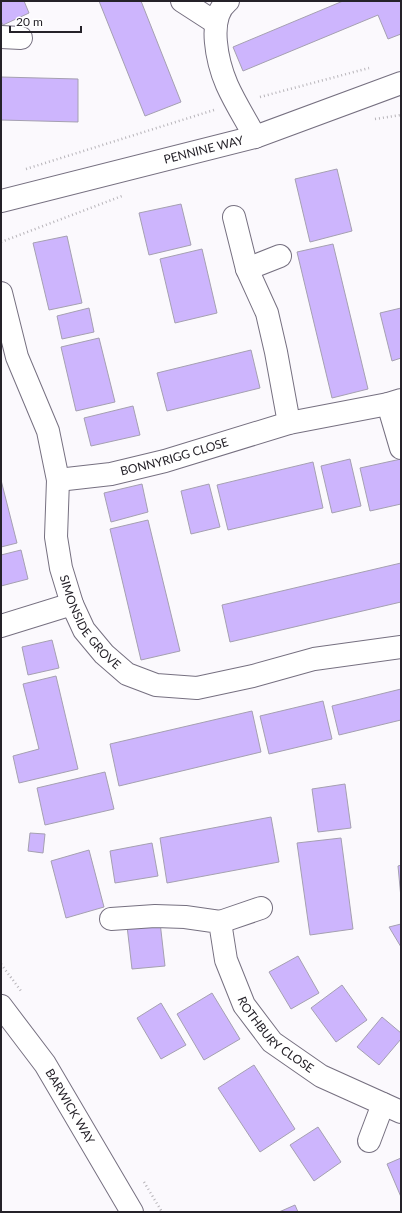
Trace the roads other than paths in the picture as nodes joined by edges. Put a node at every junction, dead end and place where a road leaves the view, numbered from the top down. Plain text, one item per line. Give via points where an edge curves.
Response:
1 (182, 1) edge
2 (228, 1) edge
3 (216, 23) junction
4 (401, 83) edge
5 (255, 137) junction
6 (1, 201) edge
7 (234, 217) dead end
8 (280, 256) dead end
9 (247, 269) junction
10 (1, 293) edge
11 (9, 360) edge
12 (395, 402) edge
13 (289, 422) junction
14 (401, 448) edge
15 (58, 480) junction
16 (72, 604) junction
17 (1, 626) edge
18 (401, 647) edge
19 (261, 908) dead end
20 (111, 919) dead end
21 (220, 922) junction
22 (1, 1006) edge
23 (392, 1108) edge
24 (369, 1141) dead end
25 (132, 1212) edge

1 - 3 street
2 - 3 street via 223,5
3 - 5 street via 218,56 227,85
4 - 5 street, PENNINE WAY
5 - 6 street, PENNINE WAY
7 - 9 street
8 - 9 street
9 - 13 street via 267,313
10 - 11 street, SIMONSIDE GROVE
11 - 15 street, SIMONSIDE GROVE via 48,431
12 - 13 street, BONNYRIGG CLOSE
12 - 14 street, BONNYRIGG CLOSE
13 - 15 street, BONNYRIGG CLOSE via 126,471
15 - 16 street, SIMONSIDE GROVE via 56,537 61,568
16 - 17 street
16 - 18 street, SIMONSIDE GROVE via 84,630 104,654 127,674 156,685 197,688 314,659
19 - 21 street
20 - 21 street via 155,916
21 - 23 street, ROTHBURY CLOSE via 226,960 244,1006 272,1042 321,1076
22 - 25 street, BARWICK WAY via 46,1064
23 - 24 street, ROTHBURY CLOSE

